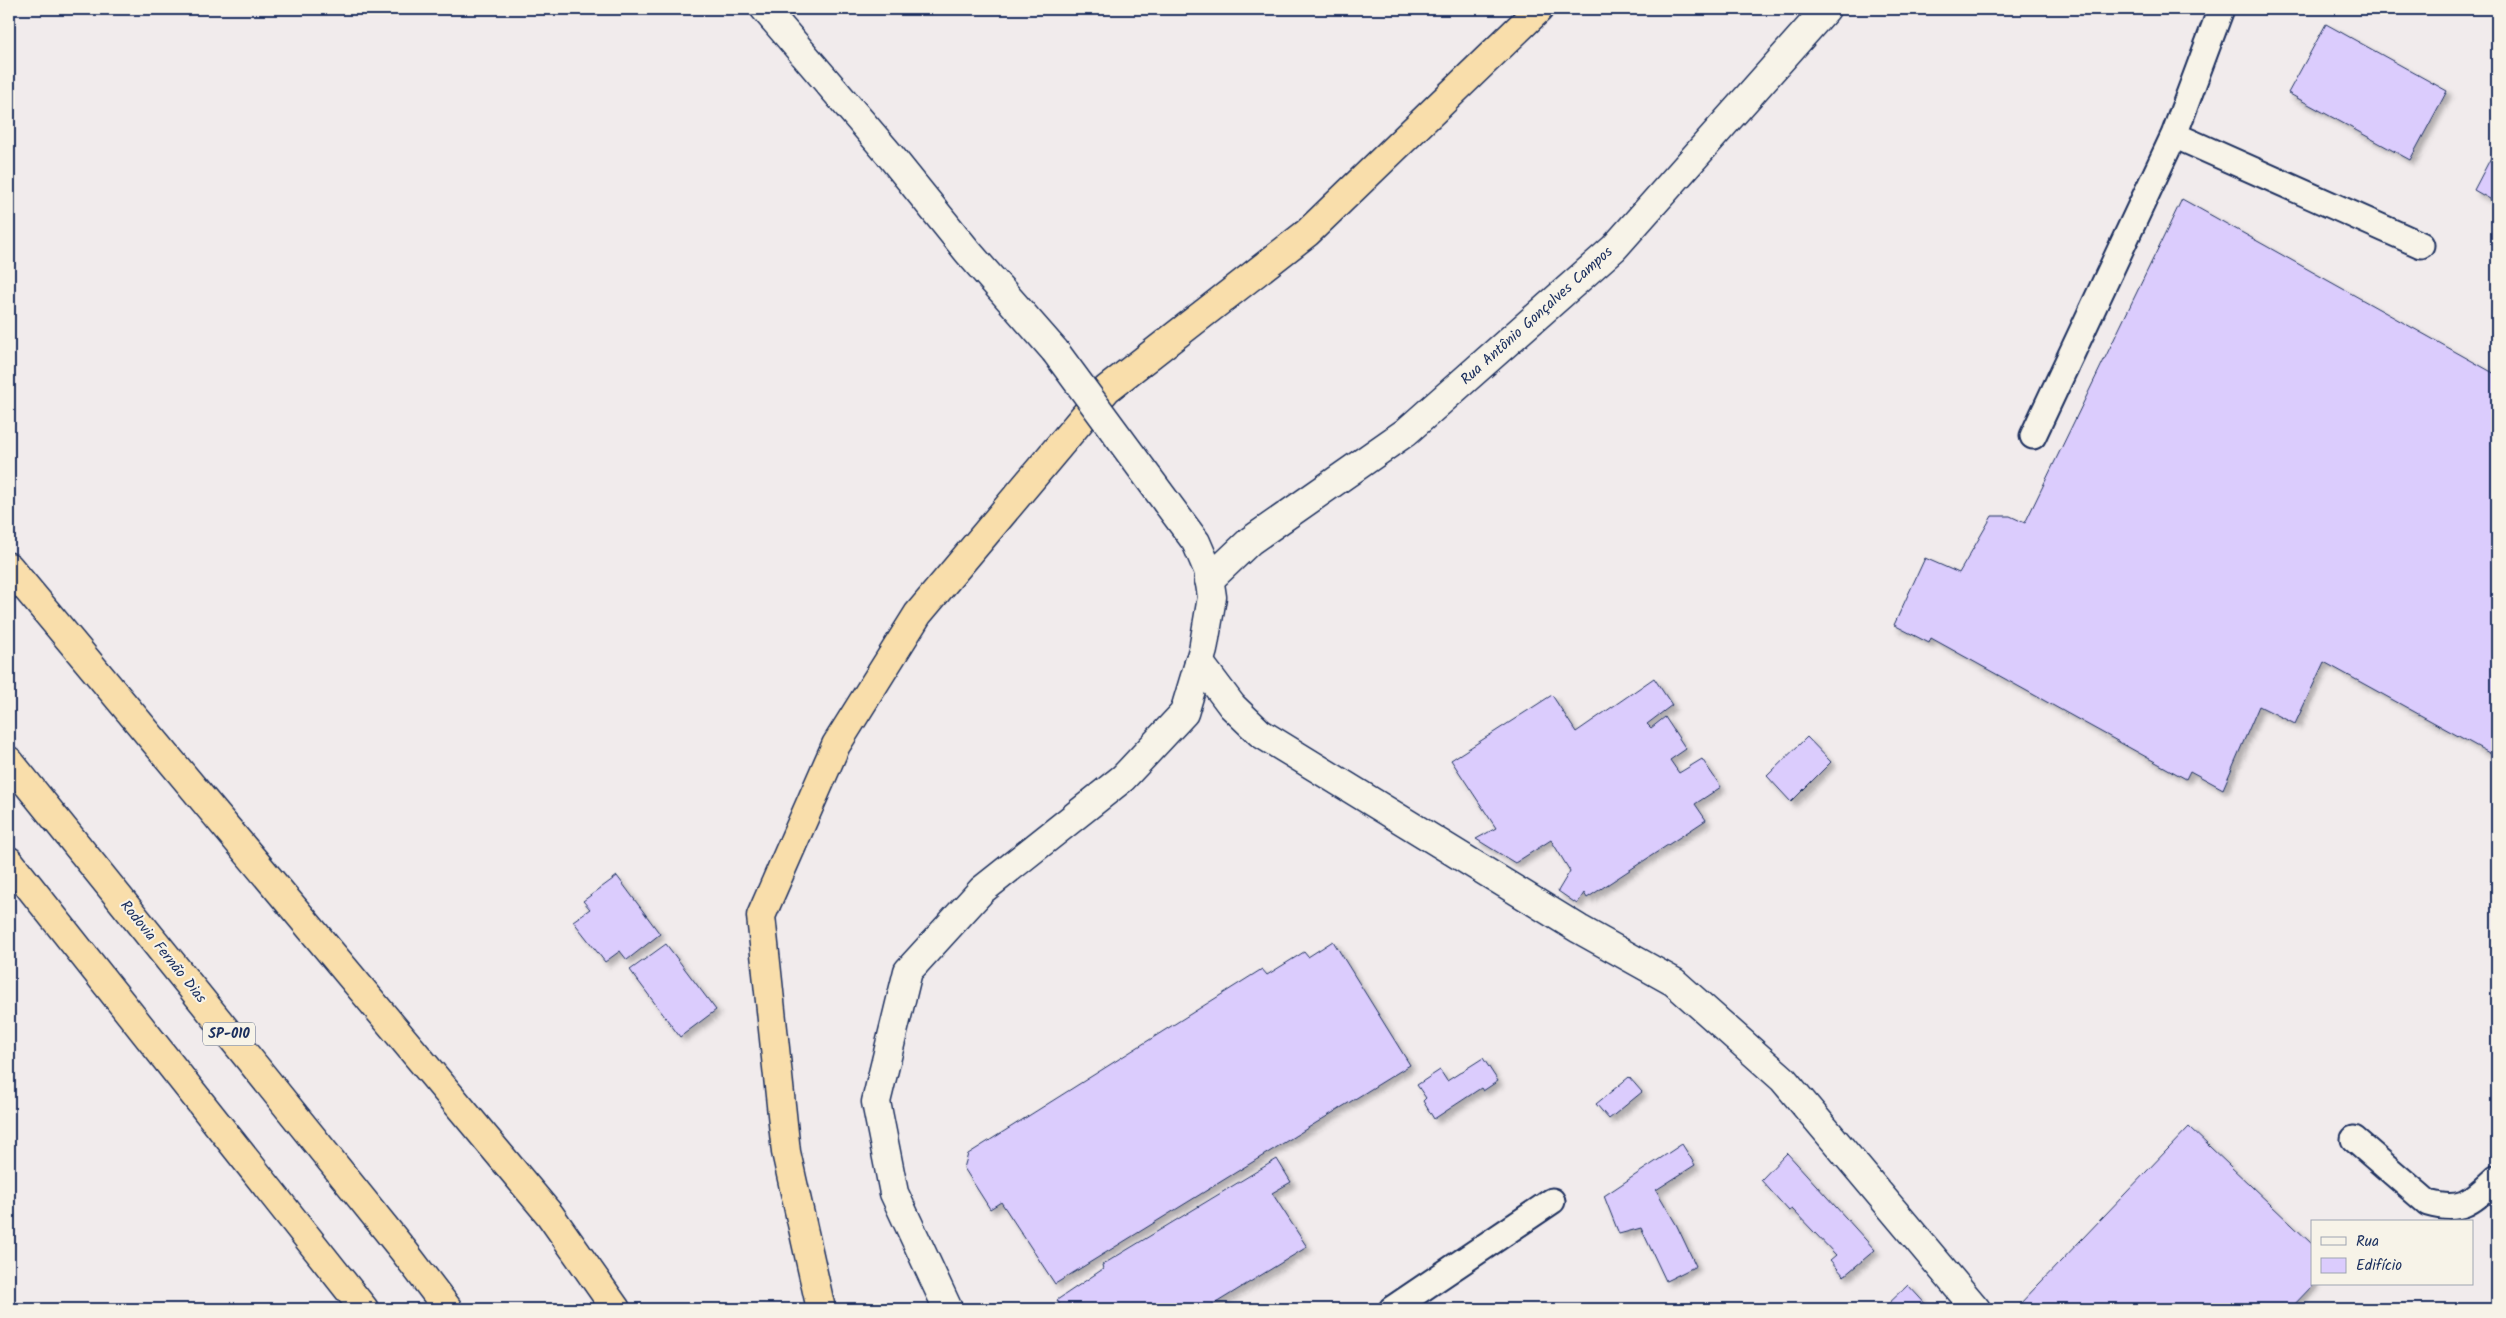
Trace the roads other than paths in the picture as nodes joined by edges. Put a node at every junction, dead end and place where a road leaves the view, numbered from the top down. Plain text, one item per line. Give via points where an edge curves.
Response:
1 (765, 9) edge
2 (1539, 9) edge
3 (1826, 9) edge
4 (2221, 9) edge
5 (2174, 135) junction
6 (2421, 245) dead end
7 (2033, 436) dead end
8 (9, 567) edge
9 (1209, 580) junction
10 (1199, 662) junction
11 (9, 761) edge
12 (9, 861) edge
13 (2354, 1139) dead end
14 (2497, 1178) edge
15 (1552, 1200) dead end
16 (364, 1309) edge
17 (448, 1309) edge
18 (616, 1309) edge
19 (821, 1309) edge
20 (948, 1309) edge
21 (1392, 1309) edge
22 (1976, 1309) edge

1 - 9 street, bridge via 1055,351 1196,542
2 - 19 highway via 1307,233 1107,389 918,614 836,745 761,916 786,1152
3 - 9 street, Rua Antônio Gonçalves Campos via 1614,248 1406,432 1250,541
4 - 5 lane
5 - 6 lane
5 - 7 lane
8 - 18 highway via 550,1215
9 - 10 street via 1212,597
10 - 20 street via 1184,713 1123,778 982,890 908,971 876,1102 894,1193
10 - 22 street via 1232,706 1260,733 1579,929 1674,982 1783,1080
11 - 17 highway, Rodovia Fernão Dias / SP-010
12 - 16 highway
13 - 14 lane via 2428,1202 2441,1207 2458,1207 2470,1202
15 - 21 lane

